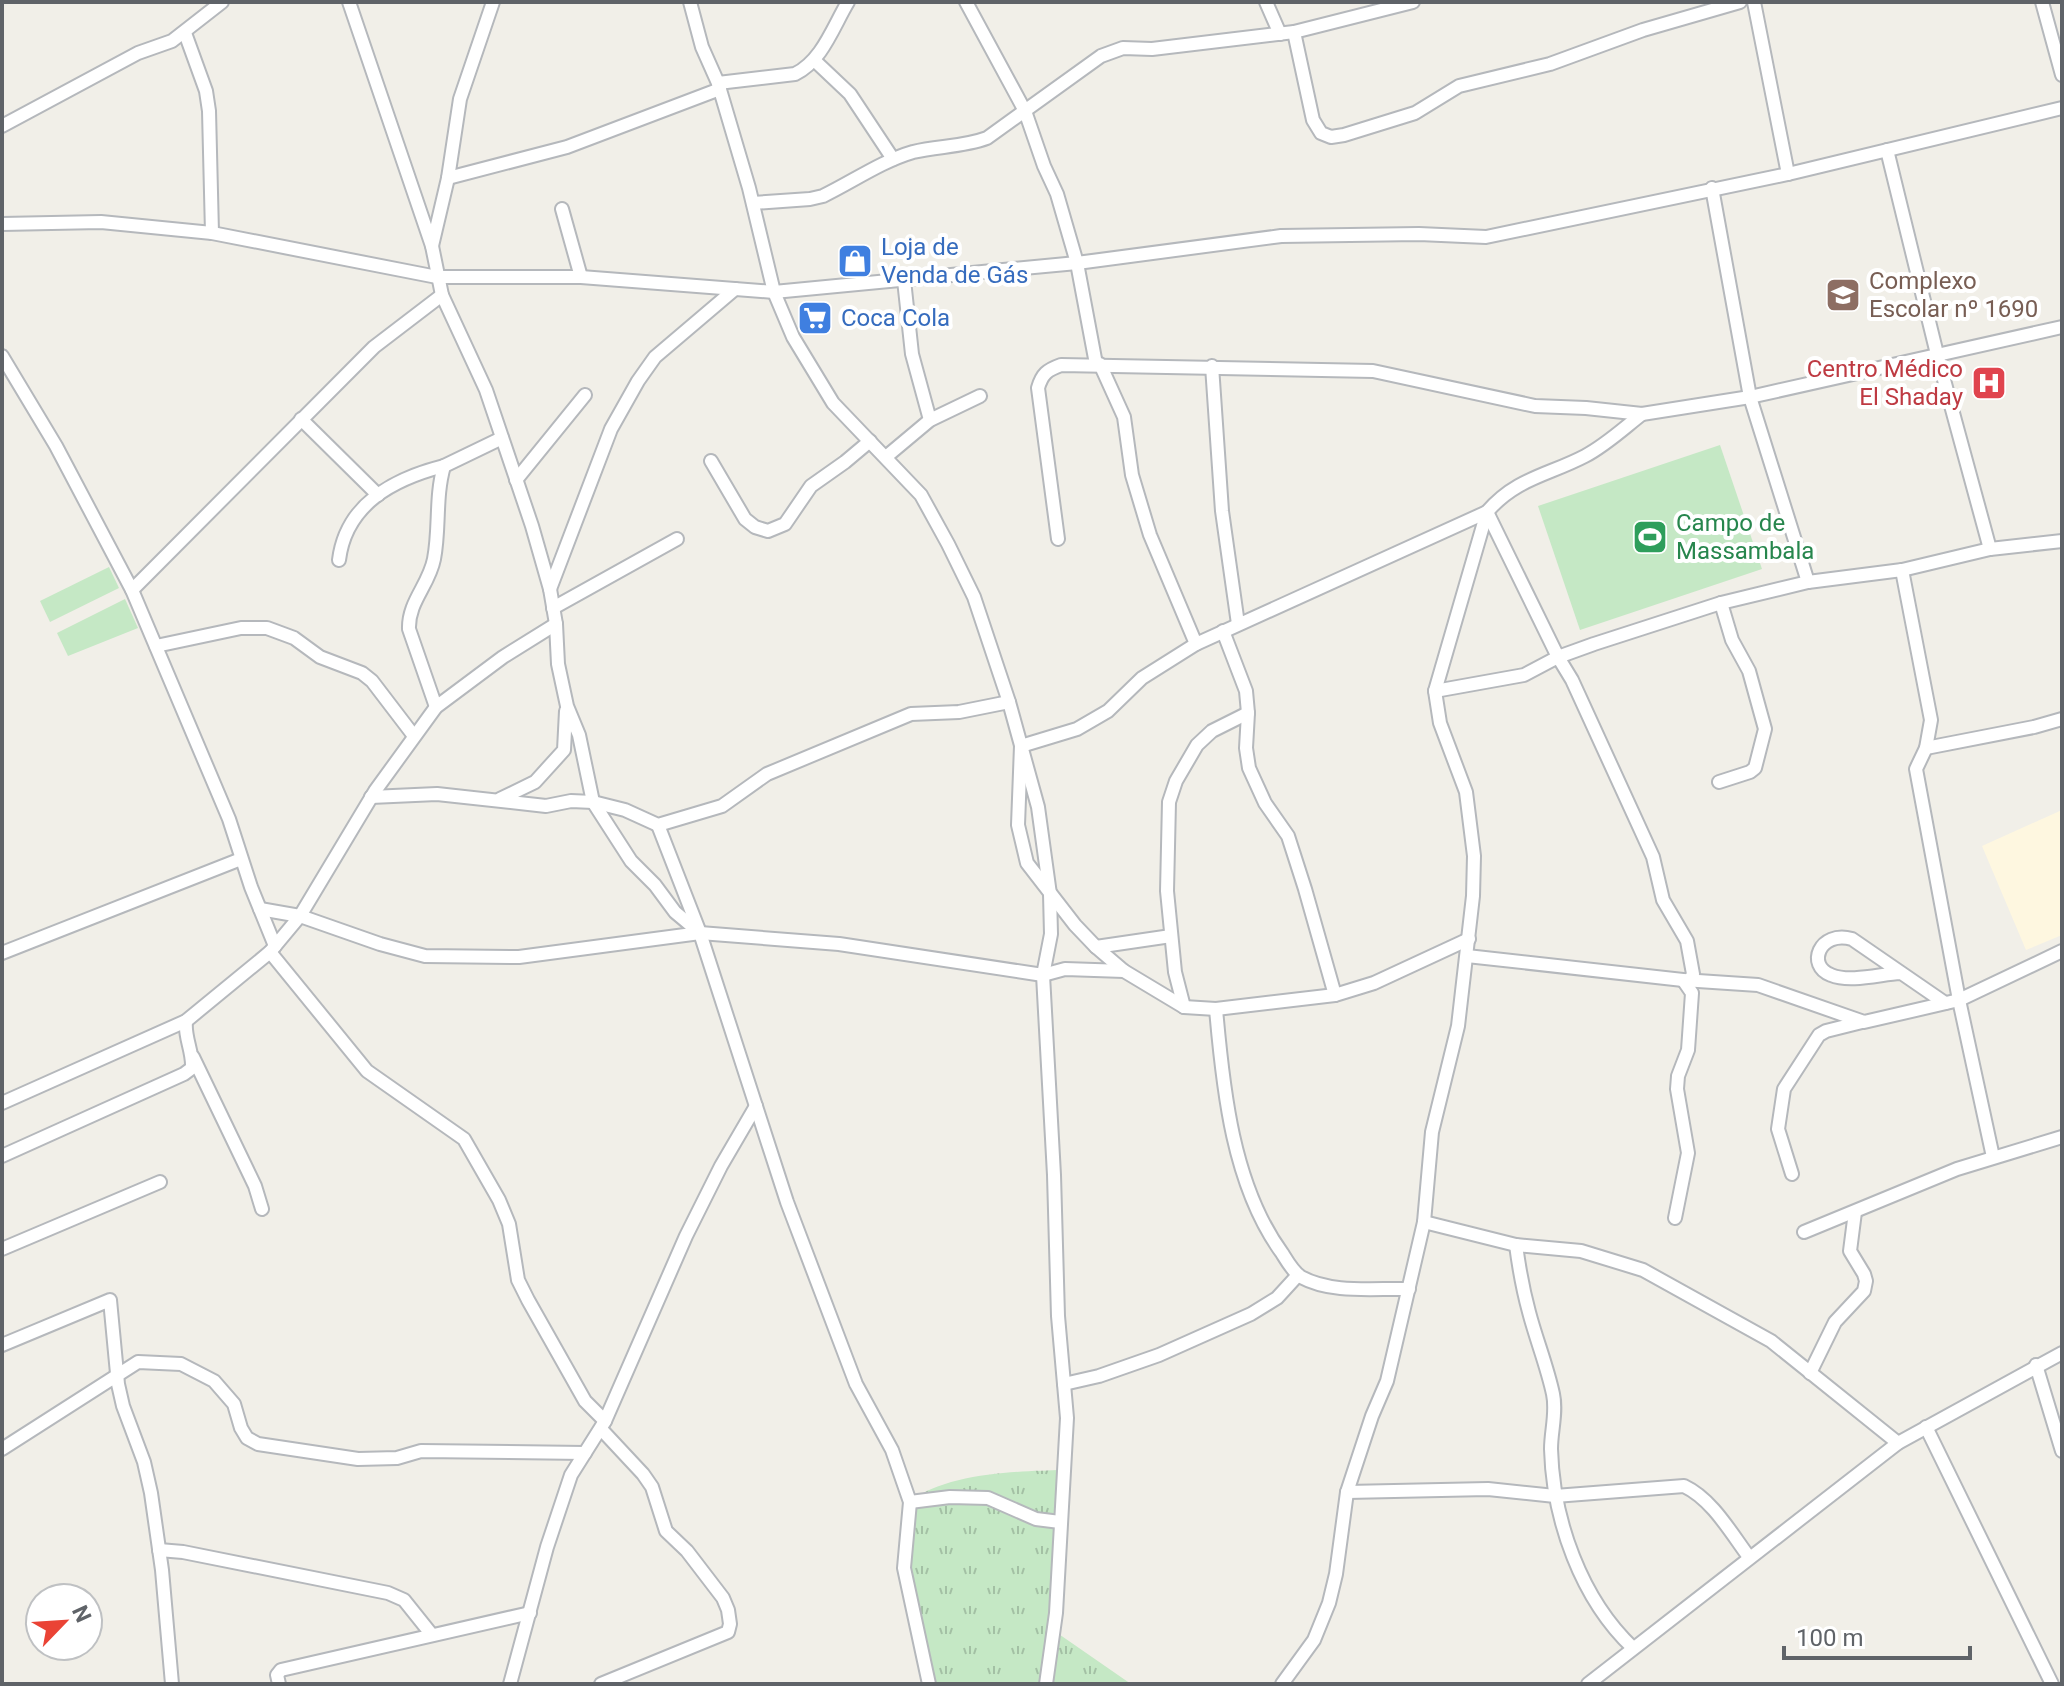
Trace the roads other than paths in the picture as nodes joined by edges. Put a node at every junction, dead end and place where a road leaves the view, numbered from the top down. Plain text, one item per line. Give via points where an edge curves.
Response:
1 (222, 2) edge
2 (349, 2) edge
3 (493, 2) edge
4 (690, 2) edge
5 (848, 2) edge
6 (966, 2) edge
7 (1266, 2) edge
8 (1413, 2) edge
9 (1740, 2) edge
10 (1754, 2) edge
11 (2042, 2) edge
12 (185, 33) junction
13 (1287, 33) junction
14 (814, 60) junction
15 (2062, 75) edge
16 (719, 86) junction
17 (2062, 108) edge
18 (1025, 111) junction
19 (2, 126) edge
20 (1887, 150) junction
21 (893, 159) junction
22 (1788, 174) junction
23 (448, 178) junction
24 (1712, 188) junction
25 (753, 203) junction
26 (562, 209) dead end
27 (2, 224) edge
28 (212, 233) junction
29 (432, 246) junction
30 (1077, 263) junction
31 (437, 277) junction
32 (581, 277) junction
33 (904, 280) junction
34 (735, 289) junction
35 (774, 292) junction
36 (442, 295) junction
37 (2062, 327) edge
38 (1937, 354) junction
39 (2, 356) edge
40 (1098, 364) junction
41 (1212, 366) junction
42 (585, 395) dead end
43 (980, 396) dead end
44 (1750, 397) junction
45 (1642, 414) junction
46 (301, 419) junction
47 (930, 420) junction
48 (502, 438) junction
49 (870, 441) junction
50 (887, 456) junction
51 (711, 461) dead end
52 (444, 466) junction
53 (516, 480) junction
54 (378, 495) junction
55 (1487, 512) junction
56 (677, 539) dead end
57 (1058, 539) dead end
58 (2062, 542) edge
59 (1990, 549) junction
60 (339, 560) dead end
61 (1902, 570) junction
62 (1808, 582) junction
63 (550, 589) junction
64 (132, 590) junction
65 (1721, 603) junction
66 (553, 608) junction
67 (556, 624) junction
68 (1238, 624) junction
69 (1223, 631) junction
70 (1196, 644) junction
71 (156, 646) junction
72 (1558, 657) junction
73 (1435, 691) junction
74 (1009, 702) junction
75 (567, 706) junction
76 (436, 707) junction
77 (1248, 713) junction
78 (2062, 719) edge
79 (414, 736) junction
80 (1021, 746) junction
81 (1926, 748) junction
82 (1719, 782) dead end
83 (371, 797) junction
84 (500, 799) junction
85 (593, 802) junction
86 (658, 825) junction
87 (241, 859) junction
88 (1050, 894) junction
89 (260, 909) junction
90 (300, 916) junction
91 (700, 933) junction
92 (1171, 936) junction
93 (1469, 939) junction
94 (1096, 947) junction
95 (272, 949) junction
96 (2062, 951) edge
97 (2, 953) edge
98 (1467, 956) junction
99 (1124, 971) junction
100 (1175, 972) junction
101 (1900, 973) junction
102 (1043, 975) junction
103 (1686, 980) junction
104 (1335, 995) junction
105 (1166, 997) junction
106 (1959, 1000) junction
107 (1945, 1003) junction
108 (1184, 1007) junction
109 (1216, 1009) junction
110 (186, 1021) junction
111 (1864, 1022) junction
112 (193, 1057) junction
113 (2, 1103) edge
114 (756, 1106) junction
115 (2062, 1137) edge
116 (2, 1156) edge
117 (1993, 1157) junction
118 (1792, 1174) dead end
119 (160, 1182) dead end
120 (262, 1209) dead end
121 (1855, 1212) junction
122 (1675, 1218) dead end
123 (1424, 1222) junction
124 (1804, 1232) dead end
125 (1516, 1245) junction
126 (2, 1249) edge
127 (1298, 1275) junction
128 (1409, 1289) junction
129 (2, 1345) edge
130 (2062, 1353) edge
131 (2036, 1365) junction
132 (1810, 1373) junction
133 (117, 1374) junction
134 (1064, 1384) junction
135 (603, 1425) junction
136 (1926, 1427) junction
137 (1898, 1443) junction
138 (2, 1449) edge
139 (2062, 1451) edge
140 (585, 1453) junction
141 (1347, 1492) junction
142 (1555, 1496) junction
143 (910, 1502) junction
144 (1060, 1522) junction
145 (159, 1550) junction
146 (1749, 1557) junction
147 (530, 1613) junction
148 (432, 1635) junction
149 (1633, 1648) junction
150 (172, 1684) edge
151 (279, 1684) edge
152 (510, 1684) edge
153 (601, 1684) edge
154 (929, 1684) edge
155 (1046, 1684) edge
156 (1282, 1684) edge
157 (1588, 1684) edge
158 (2052, 1684) edge

1 - 12 street
2 - 29 street
3 - 23 street via 460,99
4 - 16 street
5 - 14 street
6 - 18 street
7 - 13 street
8 - 13 street
9 - 13 street via 1550,64 1459,86 1415,113 1331,137 1313,120
10 - 22 street
11 - 15 street
12 - 19 street
12 - 28 street via 209,111
13 - 18 street via 1123,48 1101,56
14 - 16 street via 795,74
14 - 21 street via 855,101
16 - 23 street via 567,147
16 - 25 street
17 - 20 street
18 - 21 street via 971,144
18 - 30 street
20 - 22 street
20 - 38 street
21 - 25 street via 823,196
22 - 24 street
23 - 29 street
24 - 30 street via 1486,237 1281,236
24 - 44 street
25 - 35 street
26 - 32 street
27 - 28 street via 101,222
28 - 31 street
29 - 31 street
30 - 33 street
30 - 40 street
31 - 32 street
31 - 36 street
32 - 34 street
33 - 35 street
33 - 47 street via 912,354
34 - 35 street
34 - 63 street via 655,357 638,381 611,429
35 - 49 street via 793,337 833,403
36 - 46 street via 374,347
36 - 48 street
37 - 38 street
38 - 44 street
38 - 59 street
39 - 64 street
40 - 41 street
40 - 57 street via 1048,369 1038,388
40 - 70 street via 1124,417 1132,475 1150,535
41 - 45 street via 1373,371 1535,406
41 - 68 street via 1222,511
42 - 53 street
43 - 47 street
44 - 45 street
44 - 62 street
45 - 55 street via 1588,454 1524,480
46 - 54 street
46 - 64 street
47 - 50 street
48 - 52 street
48 - 53 street
49 - 50 street
49 - 51 street via 811,486 785,524 768,531 745,519
50 - 74 street via 921,495 955,558 974,597
52 - 54 street via 413,474
52 - 76 street via 434,561 408,617
53 - 63 street
54 - 60 street via 347,526
55 - 68 street
55 - 72 street
55 - 73 street
56 - 66 street
58 - 59 street
59 - 61 street
61 - 62 street
61 - 81 street via 1931,720
62 - 65 street
63 - 66 street
64 - 71 street
65 - 72 street
65 - 82 street via 1749,671 1765,729 1755,768
66 - 67 street
67 - 75 street
67 - 76 street
68 - 69 street
69 - 70 street
69 - 77 street via 1246,691
70 - 80 street via 1142,678 1108,711 1077,729
71 - 79 street via 241,628 267,628 362,673
71 - 87 street
72 - 73 street via 1524,675
72 - 103 street via 1653,857 1663,900 1687,941 1693,974
73 - 93 street via 1471,818
74 - 80 street
74 - 86 street via 911,714 767,774 722,806
75 - 84 street via 564,750 535,782
75 - 85 street via 579,735
76 - 79 street
77 - 92 street via 1197,745 1176,781 1167,822
77 - 104 street via 1249,768 1288,836
78 - 81 street
79 - 83 street
80 - 88 street via 1038,807
80 - 88 street via 1018,825 1027,863
81 - 106 street via 1916,769
83 - 84 street via 437,794
83 - 90 street
84 - 85 street via 535,806
85 - 86 street
85 - 91 street via 631,861
86 - 91 street
87 - 89 street
87 - 97 street
88 - 94 street
88 - 102 street via 1051,934
89 - 90 street
89 - 95 street
90 - 91 street via 425,956 519,957
90 - 95 street
91 - 102 street via 839,944
91 - 114 street
92 - 94 street
92 - 100 street
93 - 98 street
93 - 104 street
94 - 99 street
95 - 110 street
95 - 135 street via 367,1071 464,1139 509,1224 518,1280
96 - 106 street
98 - 103 street
98 - 123 street via 1458,1026 1432,1132
99 - 102 street via 1065,969
99 - 105 street
100 - 105 street
100 - 108 street
101 - 101 street via 1852,939 1831,938 1820,946 1822,969 1831,975
101 - 107 street
102 - 134 street
103 - 111 street via 1758,985
103 - 122 street via 1692,993 1688,1050 1677,1089 1688,1153
104 - 109 street
105 - 108 street
106 - 107 street
106 - 117 street
107 - 111 street
108 - 109 street
109 - 127 street via 1223,1094 1247,1181 1266,1231
110 - 112 street
110 - 113 street
111 - 118 street via 1819,1035 1789,1078 1778,1129
112 - 116 street via 192,1068 184,1074
112 - 120 street
114 - 135 street via 686,1236
114 - 143 street via 856,1384 892,1450
115 - 117 street
117 - 121 street
119 - 126 street
121 - 124 street
121 - 132 street via 1850,1251 1864,1274 1864,1291 1835,1322
123 - 125 street
123 - 128 street
125 - 132 street via 1581,1251 1643,1270 1771,1341
125 - 142 street via 1529,1314 1554,1398
127 - 128 street via 1324,1285
127 - 134 street via 1277,1298 1251,1314 1159,1355
128 - 141 street via 1387,1381
129 - 133 street via 110,1300
130 - 131 street
131 - 136 street
131 - 139 street
132 - 137 street
133 - 138 street
133 - 140 street via 138,1362 181,1364 214,1381 234,1404 247,1438 258,1444 358,1459 421,1451
133 - 145 street via 144,1462
134 - 144 street
135 - 140 street
135 - 153 street via 652,1487 666,1531 723,1598 730,1624 728,1632
136 - 137 street
136 - 158 street
137 - 146 street
140 - 147 street via 563,1498
141 - 142 street via 1488,1489
141 - 156 street via 1329,1603 1314,1640
142 - 146 street via 1684,1486 1710,1506
142 - 149 street via 1597,1606
143 - 144 street via 988,1498 1036,1519
143 - 154 street via 904,1568
144 - 155 street
145 - 148 street via 388,1593 404,1600
145 - 150 street
146 - 149 street
147 - 148 street
147 - 152 street
148 - 151 street via 281,1670
149 - 157 street

